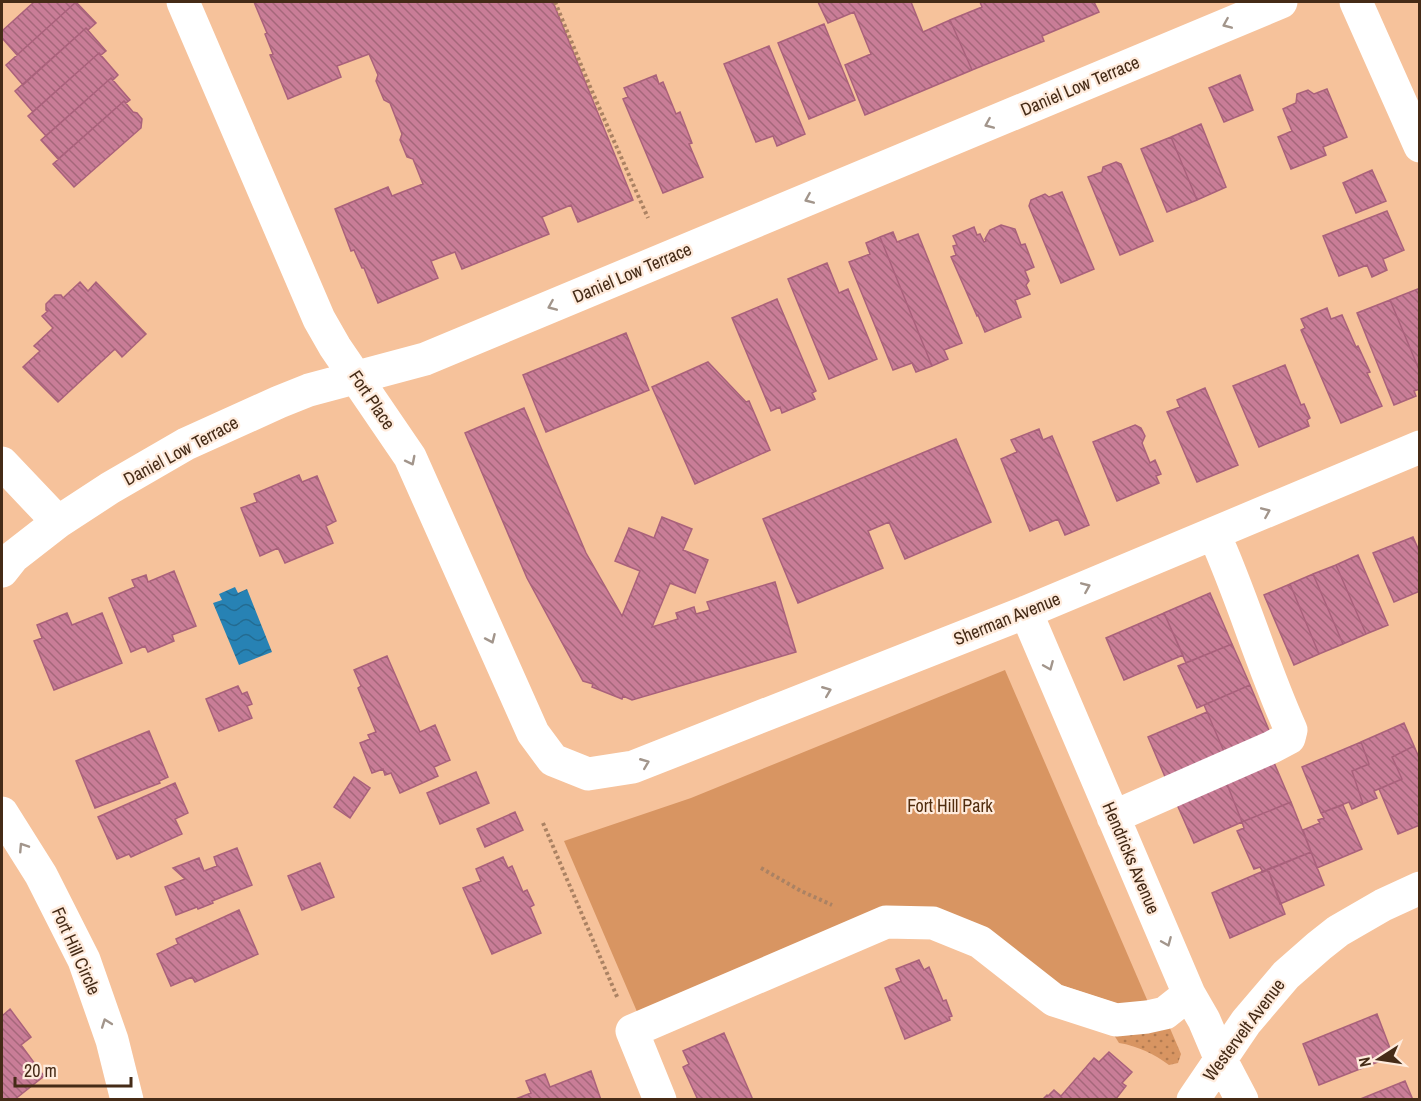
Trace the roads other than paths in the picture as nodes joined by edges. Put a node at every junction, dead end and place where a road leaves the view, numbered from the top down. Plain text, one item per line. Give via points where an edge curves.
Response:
1 (183, 2) edge
2 (1281, 2) edge
3 (1356, 2) edge
4 (1419, 146) edge
5 (357, 377) junction
6 (1419, 447) edge
7 (2, 463) edge
8 (58, 522) junction
9 (1214, 534) junction
10 (2, 572) edge
11 (1026, 612) junction
12 (588, 774) joint
13 (2, 813) edge
14 (1113, 817) junction
15 (1419, 888) edge
16 (1189, 994) junction
17 (1221, 1060) junction
18 (127, 1100) edge
19 (660, 1100) edge
20 (1193, 1100) edge
21 (1242, 1100) edge

1 - 5 street, Fort Place via 319,319
2 -> 5 street, Daniel Low Terrace via 425,359
3 - 4 street
5 - 8 street, Daniel Low Terrace via 299,394 186,444
5 -> 12 street, Fort Place via 410,457 533,733 553,760
9 -> 6 street, Sherman Avenue
7 - 8 street
8 - 10 street, Daniel Low Terrace via 13,557
11 -> 9 street, Sherman Avenue
9 - 14 street via 1291,730 1289,738
12 -> 11 street, Sherman Avenue via 633,768
11 -> 14 street, Hendricks Avenue
18 -> 13 street, Fort Hill Circle via 112,1040 84,960 41,875
14 -> 16 street, Hendricks Avenue
15 - 17 street, Westervelt Avenue via 1361,917 1313,951 1271,991
16 - 17 street, Hendricks Avenue
16 - 19 street via 1165,1012 1116,1020 1054,1000 980,942 933,923 886,922 632,1031
17 - 20 street, Westervelt Avenue
17 - 21 street, Hendricks Avenue

